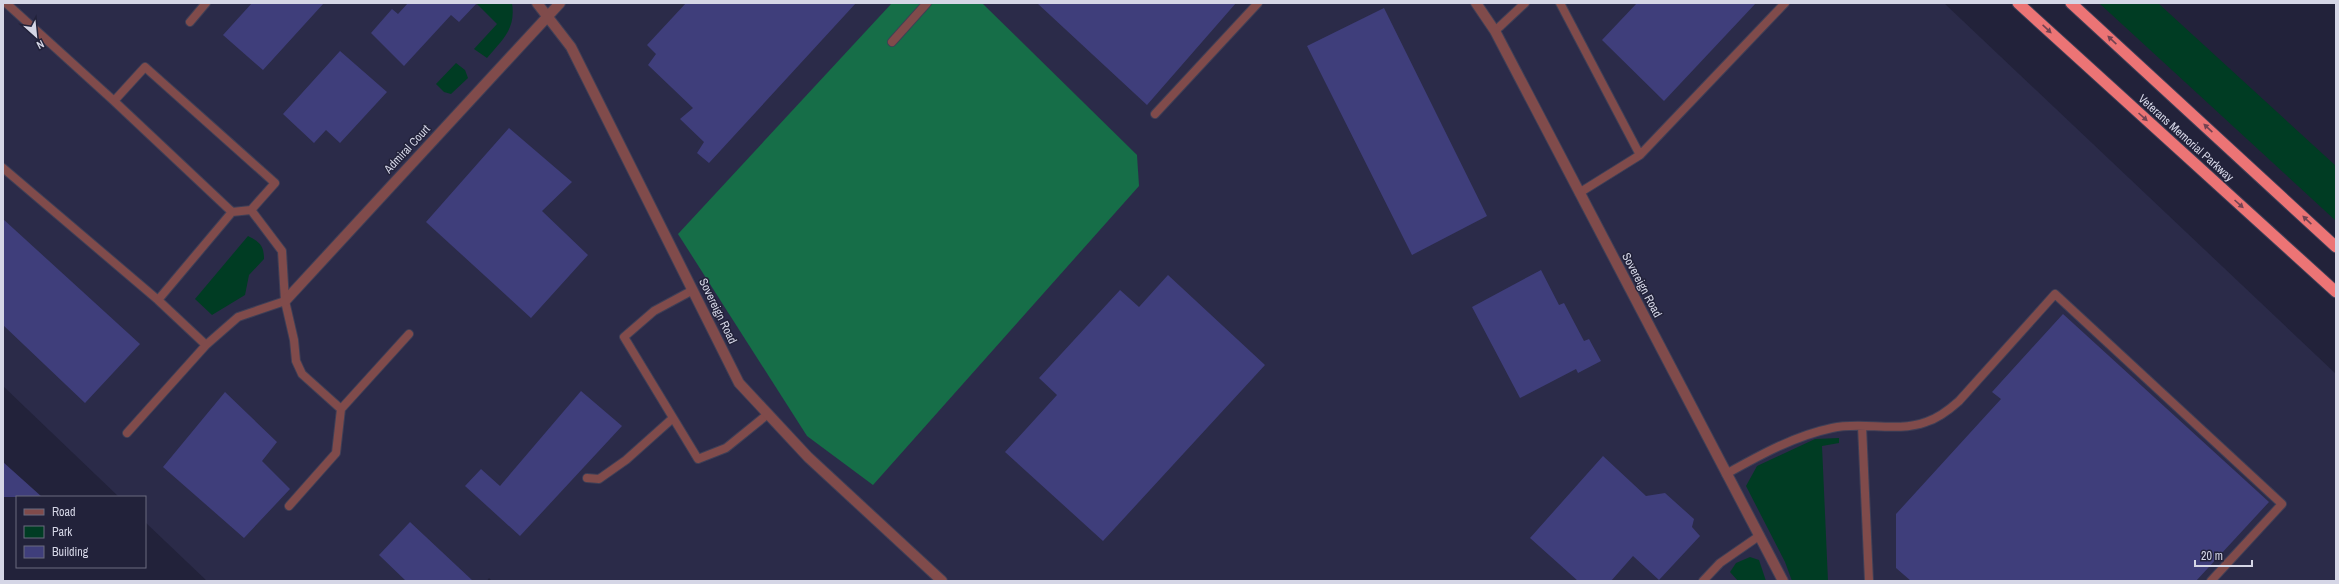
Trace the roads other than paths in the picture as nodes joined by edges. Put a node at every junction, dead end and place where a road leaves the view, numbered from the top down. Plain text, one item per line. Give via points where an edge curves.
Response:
1 (6, 3) edge
2 (206, 3) edge
3 (537, 3) edge
4 (560, 3) edge
5 (927, 3) edge
6 (1258, 3) edge
7 (1476, 3) edge
8 (1525, 3) edge
9 (1560, 3) edge
10 (1785, 3) edge
11 (2018, 3) edge
12 (2071, 3) edge
13 (548, 15) junction
14 (190, 22) dead end
15 (1495, 31) junction
16 (892, 42) dead end
17 (114, 101) junction
18 (1156, 114) dead end
19 (1640, 155) junction
20 (3, 168) edge
21 (1579, 193) junction
22 (251, 210) junction
23 (232, 212) junction
24 (2336, 247) edge
25 (693, 290) junction
26 (2336, 292) edge
27 (158, 300) junction
28 (285, 300) junction
29 (409, 334) dead end
30 (206, 345) junction
31 (341, 409) junction
32 (768, 414) junction
33 (673, 418) junction
34 (1862, 426) junction
35 (127, 433) dead end
36 (1726, 474) junction
37 (587, 478) dead end
38 (289, 506) dead end
39 (1759, 536) junction
40 (942, 581) edge
41 (1703, 581) edge
42 (1782, 581) edge
43 (1869, 581) edge
44 (2210, 581) edge

1 - 17 lane
2 - 14 lane
3 - 13 street, Sovereign Road
4 - 13 street, Admiral Court
5 - 16 lane
6 - 18 lane
7 - 15 street, Sovereign Road
8 - 15 lane
9 - 19 lane
10 - 19 lane
11 -> 26 highway, Veterans Memorial Parkway
24 -> 12 highway, Veterans Memorial Parkway
13 - 25 street, Sovereign Road via 571,47
13 - 28 street, Admiral Court
15 - 21 street, Sovereign Road
17 - 22 lane via 145,67 276,183
17 - 23 lane
19 - 21 lane
20 - 27 lane
21 - 36 street, Sovereign Road
22 - 23 lane
22 - 28 lane via 282,251
23 - 27 lane
25 - 32 street, Sovereign Road via 739,383
25 - 33 lane via 654,311 624,337
27 - 30 lane
28 - 30 lane via 238,317
28 - 31 lane via 296,361 302,374
29 - 31 lane
30 - 35 lane
31 - 38 lane via 336,453
32 - 33 lane via 726,448 698,459
32 - 40 street, Sovereign Road via 808,458
33 - 37 lane via 626,460 599,479
34 - 36 lane via 1833,427 1797,439 1765,452
34 - 43 lane
34 - 44 lane via 1905,426 1925,423 1943,414 1959,401 2055,294 2282,504
36 - 39 street, Sovereign Road
39 - 41 lane via 1720,563
39 - 42 street, Sovereign Road

